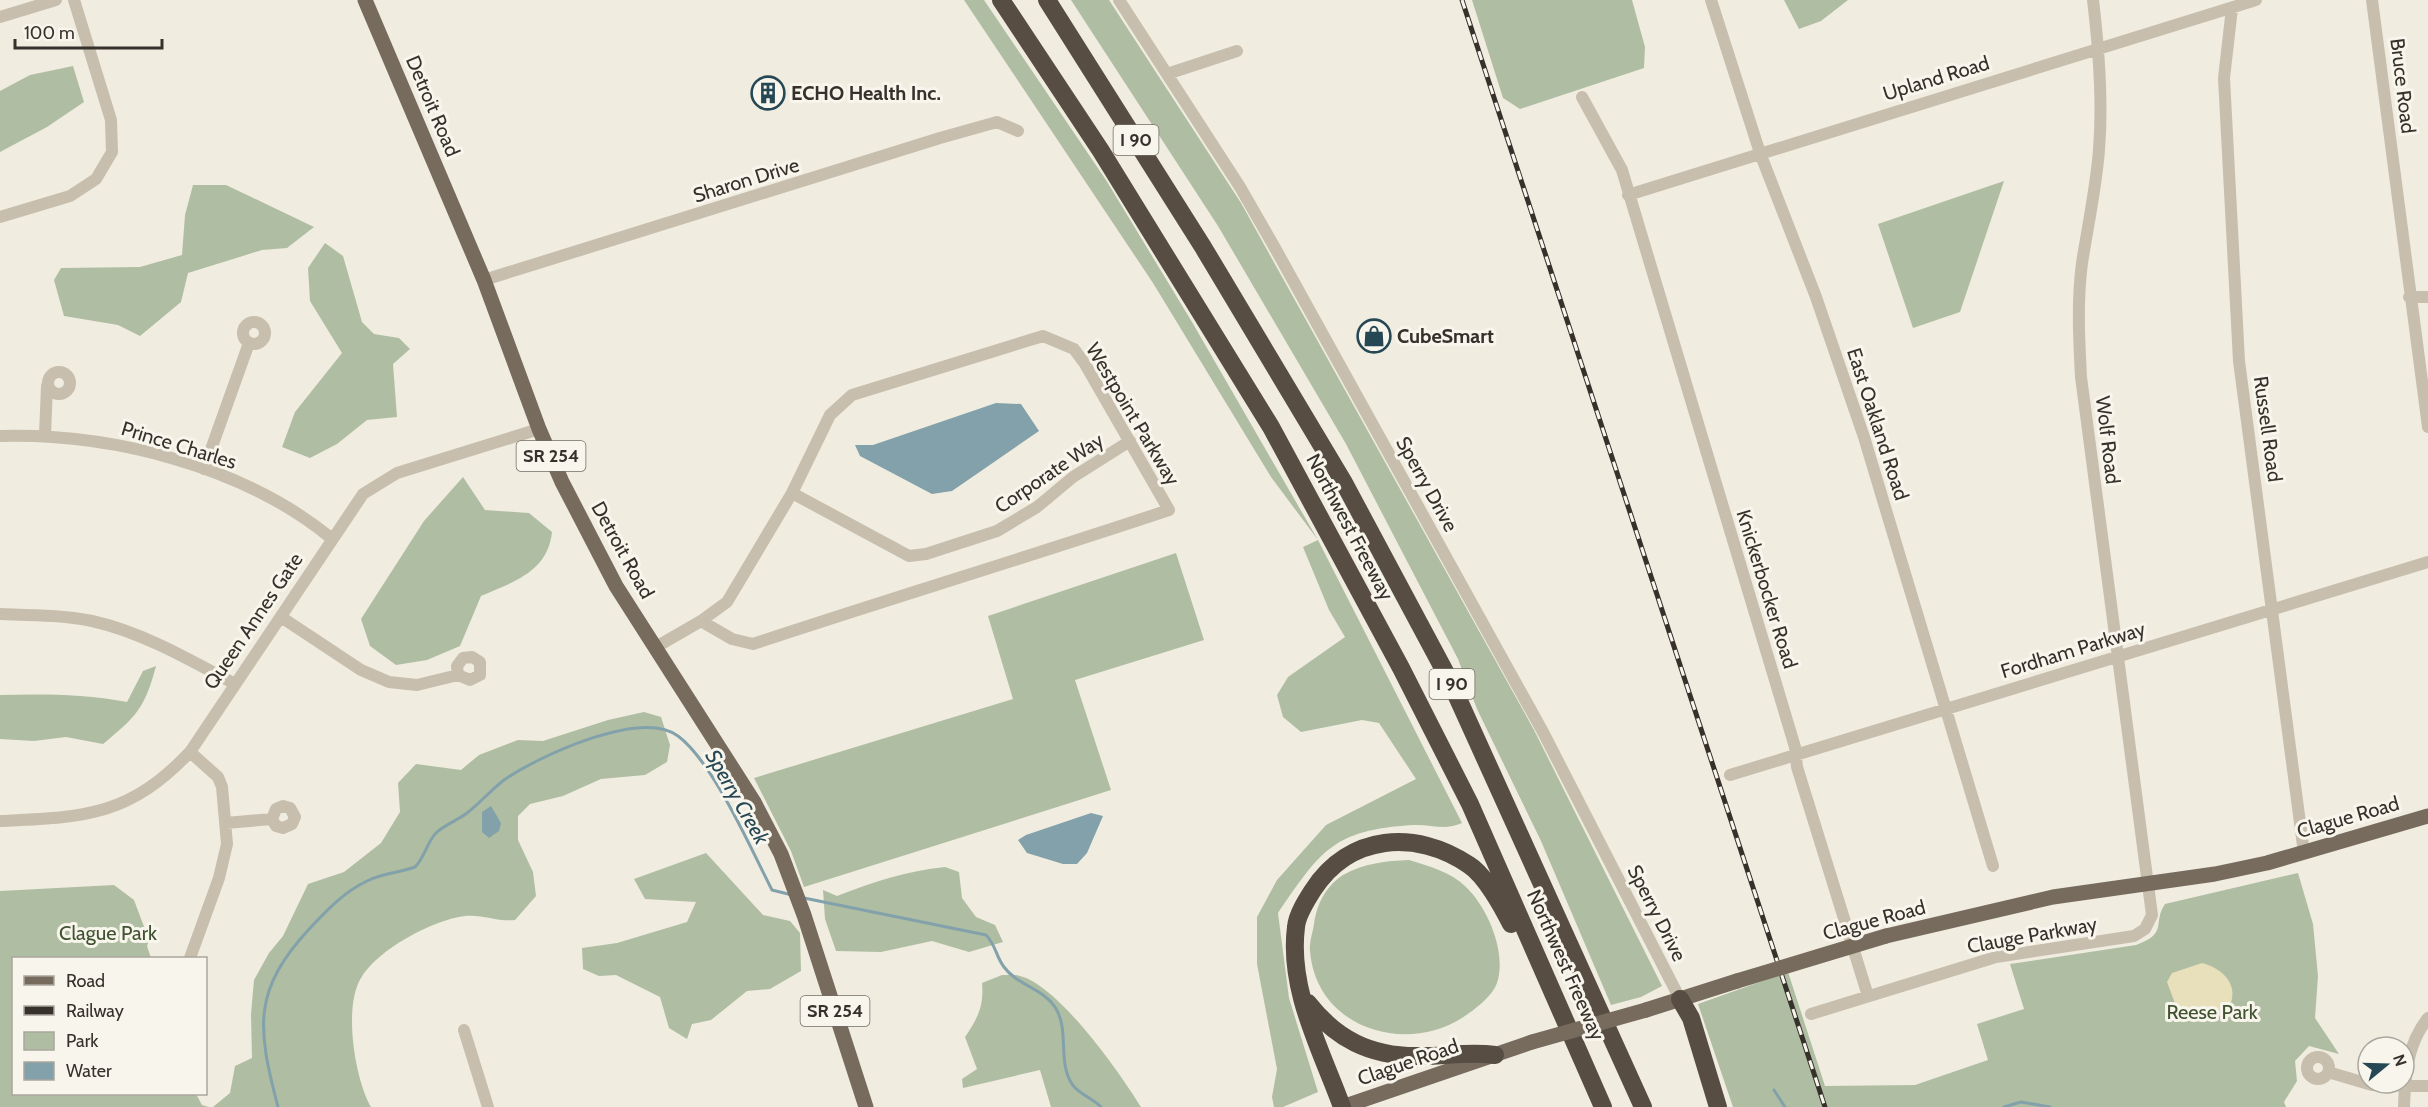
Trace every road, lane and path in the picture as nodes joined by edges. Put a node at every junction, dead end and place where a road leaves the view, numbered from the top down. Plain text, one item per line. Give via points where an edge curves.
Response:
1 (56, 0) edge
2 (74, 0) edge
3 (365, 0) edge
4 (1000, 0) edge
5 (1047, 0) edge
6 (1119, 0) edge
7 (1711, 0) edge
8 (2093, 0) edge
9 (2256, 0) edge
10 (2372, 0) edge
11 (2232, 8) junction
12 (0, 17) edge
13 (2098, 49) junction
14 (1237, 51) dead end
15 (1167, 74) junction
16 (1582, 97) dead end
17 (1018, 130) dead end
18 (1760, 153) junction
19 (1628, 195) junction
20 (0, 217) edge
21 (484, 280) junction
22 (2409, 297) junction
23 (2428, 297) edge
24 (249, 343) dead end
25 (48, 386) dead end
26 (2428, 427) edge
27 (539, 429) junction
28 (45, 435) junction
29 (0, 436) edge
30 (1130, 441) junction
31 (204, 469) junction
32 (792, 493) junction
33 (332, 538) junction
34 (2428, 562) edge
35 (2274, 609) junction
36 (0, 614) edge
37 (281, 616) junction
38 (701, 621) junction
39 (656, 647) junction
40 (2117, 657) junction
41 (458, 675) dead end
42 (235, 684) junction
43 (1945, 709) junction
44 (190, 752) junction
45 (1796, 756) junction
46 (1730, 775) dead end
47 (2428, 816) edge
48 (272, 819) dead end
49 (0, 821) edge
50 (226, 823) junction
51 (2304, 852) junction
52 (1993, 866) dead end
53 (2146, 884) junction
54 (190, 957) edge
55 (1299, 992) junction
56 (1868, 996) junction
57 (1680, 999) junction
58 (1560, 1005) junction
59 (1811, 1014) dead end
60 (2428, 1018) edge
61 (464, 1030) dead end
62 (2416, 1036) edge
63 (1495, 1055) junction
64 (2328, 1072) dead end
65 (2356, 1080) edge
66 (488, 1107) edge
67 (866, 1107) edge
68 (1342, 1107) edge
69 (1603, 1107) edge
70 (1643, 1107) edge
71 (1718, 1107) edge

1 - 12 street
2 - 20 street via 111,120 112,152 96,179 70,196
3 - 21 main road, Detroit Road / SR 254
4 - 58 highway, Northwest Freeway / I 90 via 1101,151 1271,428 1459,783
5 - 70 highway, Northwest Freeway / I 90 via 1349,491 1450,681
6 - 15 street, Sperry Drive
7 - 18 street, East Oakland Road
8 - 13 street, Wolf Road
9 - 11 street, Upland Road
10 - 22 street, Bruce Road
11 - 13 street, Upland Road
11 - 35 street, Russell Road via 2224,78 2239,361
13 - 18 street, Upland Road
13 - 40 street, Wolf Road via 2099,150 2082,264 2079,338 2083,398
14 - 15 street
15 - 57 street, Sperry Drive via 1275,248 1543,732
16 - 19 street, Knickerbocker Road via 1622,171
17 - 21 street, Sharon Drive via 997,122
18 - 19 street, Upland Road
18 - 43 street, East Oakland Road via 1816,297 1864,437
19 - 45 street, Knickerbocker Road
21 - 27 main road, Detroit Road / SR 254
22 - 23 street
22 - 26 street, Bruce Road
24 - 31 street
25 - 28 street
27 - 33 street, Queen Annes Gate via 378,482 363,494
27 - 39 main road, Detroit Road / SR 254 via 616,586
28 - 29 street, Prince Charles
28 - 31 street, Prince Charles via 112,444
30 - 32 street, Corporate Way via 997,531 926,554 909,556
30 - 32 street, Westpoint Parkway via 1074,349 1043,336 852,395 830,415
30 - 38 street, Westpoint Parkway via 1169,510 753,644 732,639
31 - 33 street, Prince Charles via 280,504
32 - 38 street, Westpoint Parkway via 727,602
33 - 37 street, Queen Annes Gate
34 - 35 street, Fordham Parkway
35 - 40 street, Fordham Parkway
35 - 51 street, Russell Road
36 - 42 street via 92,621 130,633
37 - 41 street via 361,670 390,682 417,685
37 - 42 street, Queen Annes Gate
38 - 39 street, Westpoint Parkway
39 - 67 main road, Detroit Road / SR 254 via 754,802 793,884
40 - 43 street, Fordham Parkway
40 - 53 street, Wolf Road
42 - 44 street, Queen Annes Gate
43 - 45 street, Fordham Parkway
43 - 52 street, East Oakland Road
44 - 49 street, Queen Annes Gate via 167,776 111,809 77,818
44 - 50 street via 218,777
45 - 46 street, Fordham Parkway
45 - 56 street, Knickerbocker Road
47 - 51 main road, Clague Road
48 - 50 street
50 - 54 street via 224,860
51 - 53 main road, Clague Road via 2215,874
53 - 56 street, Clauge Parkway via 2152,915 2145,929 2134,936 1995,957
53 - 57 main road, Clague Road, bridge via 2053,897 1886,936
55 - 58 highway via 1294,966 1296,924 1324,874 1350,854 1381,842 1412,842 1471,866 1502,906 1530,962
55 - 63 highway via 1319,1017 1360,1047 1415,1056 1471,1052
55 - 68 highway
56 - 59 street, Clauge Parkway
57 - 63 main road, Clague Road, bridge
57 - 71 highway via 1691,1018
58 - 69 highway, Northwest Freeway / I 90
60 - 62 street
61 - 66 street
63 - 68 main road, Clague Road
64 - 65 street

